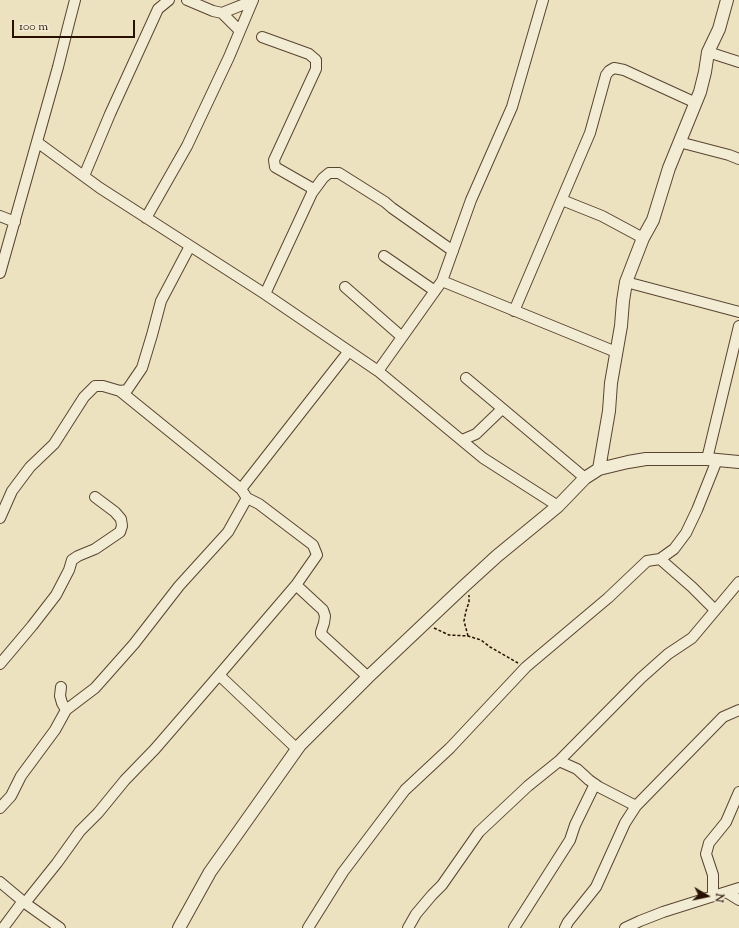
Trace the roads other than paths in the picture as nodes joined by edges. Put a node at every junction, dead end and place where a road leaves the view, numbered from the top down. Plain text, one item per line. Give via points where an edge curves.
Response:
1 (75, 0) edge
2 (169, 0) edge
3 (187, 0) edge
4 (543, 0) edge
5 (727, 0) edge
6 (252, 1) edge
7 (160, 4) edge
8 (222, 12) junction
9 (240, 31) junction
10 (262, 38) dead end
11 (708, 52) junction
12 (739, 62) edge
13 (696, 103) junction
14 (37, 142) junction
15 (679, 142) junction
16 (739, 159) edge
17 (84, 176) junction
18 (312, 193) junction
19 (562, 200) junction
20 (0, 216) edge
21 (146, 218) junction
22 (15, 222) junction
23 (643, 238) junction
24 (190, 246) junction
25 (454, 251) junction
26 (384, 256) dead end
27 (0, 273) edge
28 (442, 281) junction
29 (626, 282) junction
30 (344, 287) dead end
31 (435, 292) junction
32 (265, 294) junction
33 (514, 310) junction
34 (739, 312) edge
35 (739, 326) edge
36 (402, 337) junction
37 (349, 351) junction
38 (616, 352) junction
39 (378, 371) junction
40 (466, 378) dead end
41 (120, 391) junction
42 (502, 409) junction
43 (462, 440) junction
44 (712, 459) junction
45 (739, 462) edge
46 (599, 469) junction
47 (585, 478) junction
48 (241, 489) junction
49 (95, 497) dead end
50 (247, 498) junction
51 (558, 506) junction
52 (0, 518) edge
53 (660, 559) junction
54 (739, 582) edge
55 (296, 585) junction
56 (715, 610) junction
57 (0, 664) edge
58 (219, 675) junction
59 (368, 677) junction
60 (61, 687) dead end
61 (66, 710) junction
62 (739, 710) edge
63 (298, 749) junction
64 (559, 761) junction
65 (595, 784) junction
66 (739, 792) edge
67 (636, 806) junction
68 (0, 808) edge
69 (0, 882) edge
70 (739, 888) edge
71 (726, 892) junction
72 (713, 896) junction
73 (739, 900) edge
74 (24, 902) junction
75 (4, 928) edge
76 (60, 928) edge
77 (179, 928) edge
78 (308, 928) edge
79 (408, 928) edge
80 (514, 928) edge
81 (565, 928) edge
82 (625, 928) edge

1 - 14 street
2 - 7 street
3 - 8 street
4 - 25 street via 512,107 471,200
5 - 11 street
6 - 8 street
6 - 9 street
7 - 17 street
8 - 9 street
9 - 21 street via 187,146
10 - 18 street via 309,54 316,60 316,69 274,160 275,167 310,187
11 - 12 street
11 - 13 street
13 - 15 street
13 - 19 street via 624,70 614,68 609,71 590,133
14 - 17 street
14 - 22 street
15 - 16 street
15 - 23 street via 653,220
17 - 21 street
18 - 25 street via 329,173 339,173
18 - 32 street
19 - 23 street via 602,216
19 - 33 street
20 - 22 street
21 - 24 street
22 - 27 street
23 - 29 street
24 - 32 street
24 - 41 street via 161,301 142,368 127,390
25 - 28 street
26 - 31 street
28 - 31 street
28 - 33 street
29 - 34 street
29 - 38 street
30 - 36 street
31 - 36 street
32 - 37 street
33 - 38 street
35 - 44 street
36 - 39 street
37 - 39 street
37 - 48 street
38 - 46 street via 610,411
39 - 43 street
40 - 42 street
41 - 48 street
41 - 52 street via 95,386 84,397 54,444 30,467 12,491
42 - 43 street via 476,434
42 - 47 street
43 - 51 street via 483,458
44 - 45 street
44 - 46 street via 646,459
44 - 53 street via 697,510 686,533 674,549
46 - 47 street
47 - 51 street
48 - 50 street
49 - 57 street via 121,519 120,532 95,549 72,560 56,595
50 - 55 street via 259,504 313,545 317,555
50 - 61 street via 228,532 180,586 134,644 95,688
51 - 59 street via 497,556
53 - 56 street
53 - 78 street via 647,561 608,598 526,667 450,748 404,790 343,872
54 - 56 street
55 - 58 street
55 - 59 street via 323,610 325,616 320,634
56 - 64 street via 692,638 668,654 641,678
58 - 63 street
58 - 74 street via 98,814 80,831
59 - 63 street
60 - 61 street via 60,696
61 - 68 street via 21,776 11,796
62 - 67 street via 723,717
63 - 77 street via 210,872
64 - 65 street via 577,769
64 - 79 street via 479,832
65 - 67 street
65 - 80 street via 570,840
66 - 72 street via 726,822 709,843 706,854 713,875
67 - 81 street via 625,823 596,887
69 - 74 street
70 - 71 street
71 - 72 street
71 - 73 street
72 - 82 street via 646,918
74 - 75 street
74 - 76 street

